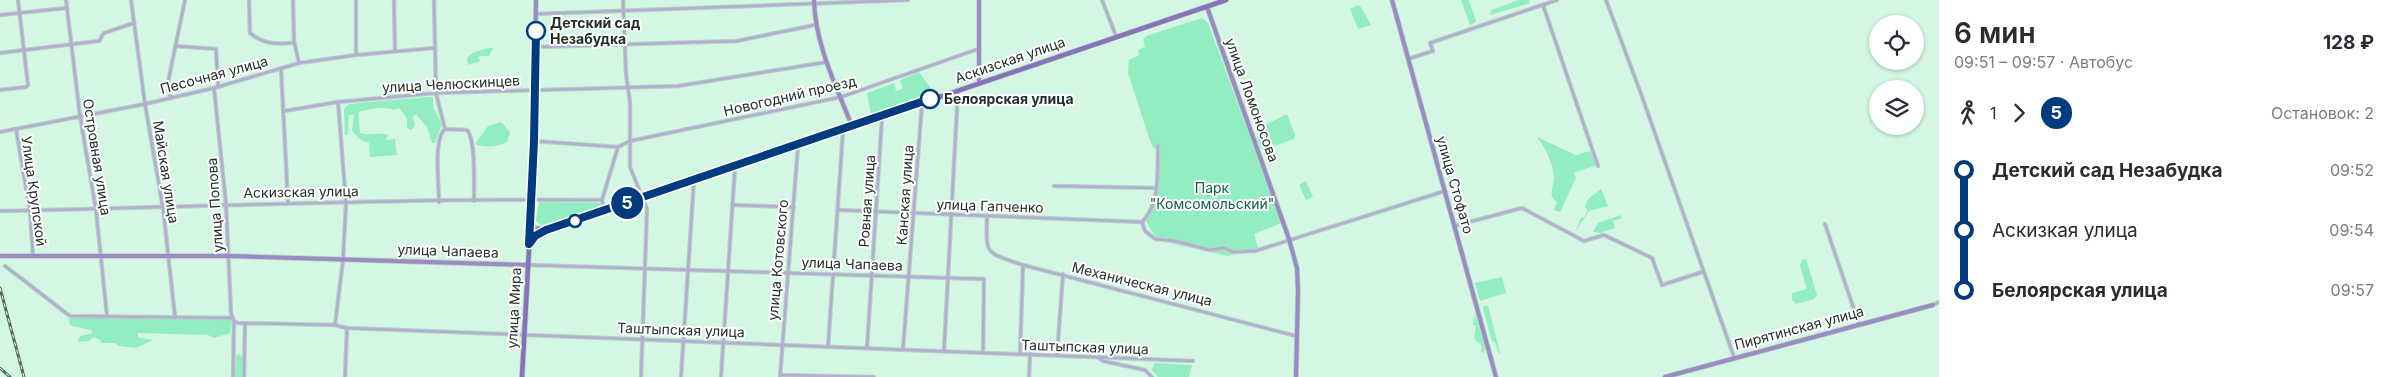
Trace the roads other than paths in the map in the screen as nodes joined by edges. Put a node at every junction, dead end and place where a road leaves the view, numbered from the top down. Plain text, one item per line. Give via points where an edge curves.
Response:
1 (18, 0) edge
2 (66, 0) edge
3 (131, 0) edge
4 (185, 0) edge
5 (249, 0) edge
6 (293, 0) edge
7 (356, 0) edge
8 (394, 0) edge
9 (434, 0) edge
10 (536, 0) edge
11 (623, 0) edge
12 (908, 0) edge
13 (978, 0) edge
14 (1102, 0) edge
15 (1226, 0) edge
16 (1392, 0) edge
17 (1557, 0) edge
18 (1606, 0) edge
19 (814, 1) edge
20 (1543, 5) junction
21 (1206, 7) junction
22 (67, 8) junction
23 (623, 10) junction
24 (19, 13) junction
25 (0, 14) edge
26 (536, 14) junction
27 (134, 23) junction
28 (815, 25) junction
29 (1116, 36) junction
30 (295, 43) junction
31 (624, 44) junction
32 (71, 45) junction
33 (175, 46) junction
34 (536, 47) junction
35 (434, 48) junction
36 (978, 49) junction
37 (23, 50) junction
38 (395, 51) junction
39 (0, 53) edge
40 (356, 55) junction
41 (1408, 59) junction
42 (828, 62) junction
43 (299, 63) junction
44 (281, 68) junction
45 (979, 83) junction
46 (216, 87) junction
47 (628, 88) junction
48 (535, 89) junction
49 (0, 90) edge
50 (958, 90) junction
51 (436, 93) junction
52 (841, 97) junction
53 (171, 98) junction
54 (338, 102) junction
55 (922, 102) junction
56 (145, 104) junction
57 (284, 111) junction
58 (883, 115) junction
59 (80, 116) junction
60 (852, 126) junction
61 (16, 129) junction
62 (445, 129) junction
63 (843, 130) junction
64 (0, 132) edge
65 (534, 141) junction
66 (630, 141) junction
67 (798, 144) junction
68 (1158, 146) dead end
69 (618, 147) junction
70 (736, 166) junction
71 (1598, 166) dead end
72 (694, 180) junction
73 (1054, 186) dead end
74 (1156, 188) junction
75 (1445, 191) junction
76 (643, 197) junction
77 (602, 200) junction
78 (474, 201) junction
79 (531, 201) junction
80 (439, 202) junction
81 (288, 203) junction
82 (346, 203) junction
83 (226, 204) junction
84 (733, 205) junction
85 (794, 207) junction
86 (163, 208) junction
87 (96, 210) junction
88 (604, 210) junction
89 (838, 210) junction
90 (0, 211) edge
91 (30, 211) junction
92 (876, 212) junction
93 (914, 213) junction
94 (952, 214) junction
95 (987, 216) junction
96 (1142, 222) junction
97 (530, 224) junction
98 (1825, 224) dead end
99 (1454, 226) junction
100 (546, 230) junction
101 (1289, 239) junction
102 (529, 244) junction
103 (0, 256) edge
104 (33, 256) junction
105 (100, 256) junction
106 (167, 256) junction
107 (229, 256) junction
108 (343, 260) junction
109 (528, 265) junction
110 (1023, 265) junction
111 (5, 266) dead end
112 (646, 269) junction
113 (688, 270) junction
114 (728, 272) junction
115 (1702, 272) junction
116 (788, 273) junction
117 (833, 274) junction
118 (1063, 274) junction
119 (872, 276) junction
120 (909, 277) junction
121 (948, 278) junction
122 (1939, 302) edge
123 (1933, 305) joint
124 (107, 316) junction
125 (175, 317) junction
126 (233, 320) junction
127 (245, 323) junction
128 (1859, 324) junction
129 (335, 325) junction
130 (347, 328) junction
131 (524, 334) junction
132 (1296, 336) junction
133 (643, 339) junction
134 (683, 341) junction
135 (723, 342) junction
136 (782, 344) junction
137 (828, 346) junction
138 (867, 348) junction
139 (904, 350) junction
140 (944, 351) junction
141 (983, 352) junction
142 (1020, 354) junction
143 (1030, 354) junction
144 (1056, 355) junction
145 (1098, 357) junction
146 (1734, 357) junction
147 (1193, 361) dead end
148 (780, 376) edge
149 (233, 377) edge
150 (244, 377) edge
151 (345, 377) edge
152 (522, 377) edge
153 (641, 377) edge
154 (681, 377) edge
155 (721, 377) edge
156 (874, 377) edge
157 (1029, 377) edge
158 (1152, 377) edge
159 (1296, 377) edge
160 (1496, 377) edge
161 (1665, 377) edge

1 - 24 street
2 - 22 street, Островная улица
3 - 27 street, Майская улица
4 - 33 street
5 - 30 street via 250,33 268,43
6 - 30 street
7 - 40 street
8 - 38 street
9 - 35 street
10 - 26 street, улица Мира
11 - 23 street
12 - 19 street
13 - 36 street
14 - 29 street
15 - 21 main road, Аскизская улица
16 - 41 street, улица Стофато
17 - 20 street
18 - 115 street
19 - 23 street
19 - 28 street
20 - 41 street via 1430,43 1433,51
20 - 71 street
21 - 29 main road, Аскизская улица
21 - 101 street, улица Ломоносова
22 - 24 street
22 - 32 street, Островная улица
23 - 26 street
23 - 31 street
24 - 25 street
24 - 37 street
26 - 34 street, улица Мира
27 - 32 street via 104,32 99,41
27 - 56 street, Майская улица
28 - 31 street via 737,41
28 - 42 street
29 - 45 main road, Аскизская улица
30 - 43 street
31 - 34 street
31 - 47 street
32 - 37 street
32 - 59 street, Островная улица
33 - 46 street, улица Попова via 216,49
33 - 53 street via 168,89
34 - 48 street, улица Мира
35 - 38 street, Песочная улица
35 - 51 street
36 - 45 street
36 - 52 street, Новогодний проезд
37 - 39 street
37 - 49 street via 28,85
38 - 40 street, Песочная улица
40 - 43 street, Песочная улица
41 - 75 street, улица Стофато
42 - 47 street, улица Челюскинцев via 678,86
42 - 52 street
43 - 44 street, Песочная улица
44 - 46 street, Песочная улица
44 - 57 street
45 - 50 main road, Аскизская улица
46 - 53 street, Песочная улица
46 - 83 street, улица Попова
47 - 48 street, улица Челюскинцев
47 - 66 street
48 - 51 street, улица Челюскинцев
48 - 65 street, улица Мира
50 - 55 main road, Аскизская улица
50 - 94 street
51 - 54 street, улица Челюскинцев
51 - 62 street
52 - 60 street
52 - 66 street, Новогодний проезд
53 - 56 street, Песочная улица
54 - 57 street, улица Челюскинцев
54 - 82 street
55 - 58 main road, Аскизская улица
55 - 93 street, Канская улица
56 - 59 street, Песочная улица
56 - 86 street, Майская улица
57 - 81 street
58 - 60 main road, Аскизская улица
58 - 92 street, Ровная улица
59 - 61 street, Песочная улица
59 - 87 street, Островная улица
60 - 63 main road, Аскизская улица
61 - 64 street, Песочная улица
61 - 91 street, Улица Крупской
62 - 78 street via 468,130 470,133
62 - 80 street via 438,142
63 - 67 main road, Аскизская улица
63 - 89 street
65 - 69 street
65 - 79 street, улица Мира
66 - 69 street, Новогодний проезд
66 - 76 street via 630,167
67 - 70 main road, Аскизская улица
67 - 85 street, улица Котовского
68 - 74 street
69 - 77 street
70 - 72 main road, Аскизская улица
70 - 84 street
72 - 76 main road, Аскизская улица
72 - 113 street
73 - 74 street, улица Гапченко
74 - 96 street via 1152,207
75 - 99 street, улица Стофато
75 - 101 street
76 - 88 main road, Аскизская улица
76 - 112 street via 647,209
77 - 79 street, Аскизская улица
77 - 88 street
78 - 79 street, Аскизская улица
78 - 80 street, Аскизская улица
79 - 97 street, улица Мира
80 - 82 street, Аскизская улица
81 - 82 street, Аскизская улица
81 - 83 street, Аскизская улица
82 - 108 street
83 - 86 street, Аскизская улица
83 - 107 street, улица Попова
84 - 85 street
84 - 114 street
85 - 116 street, улица Котовского
86 - 87 street, Аскизская улица
86 - 106 street, Майская улица
87 - 91 street, Аскизская улица
87 - 105 street, Островная улица
88 - 100 main road, Аскизская улица
89 - 92 street, улица Гапченко
89 - 117 street
90 - 91 street, Аскизская улица
91 - 104 street, Улица Крупской
92 - 93 street, улица Гапченко
92 - 119 street, Ровная улица
93 - 94 street, улица Гапченко
93 - 120 street, Канская улица
94 - 95 street, улица Гапченко
94 - 121 street
95 - 96 street, улица Гапченко
95 - 110 street, Механическая улица via 986,246 990,252
96 - 101 street via 1149,237 1210,250 1254,251
97 - 100 street via 538,230
97 - 102 street, улица Мира
98 - 128 street
99 - 115 street via 1522,208 1584,241 1604,235 1652,258 1662,285
99 - 160 street, улица Стофато
100 - 102 main road
101 - 132 street, улица Ломоносова via 1297,268
102 - 109 main road, улица Мира
103 - 104 street, улица Чапаева
104 - 105 street, улица Чапаева
105 - 106 street, улица Чапаева
105 - 124 street, Островная улица
106 - 107 street, улица Чапаева
106 - 125 street, Майская улица
107 - 108 street, улица Чапаева
107 - 126 street, улица Попова
108 - 109 street, улица Чапаева
108 - 129 street
109 - 112 street, улица Чапаева
109 - 131 main road, улица Мира
110 - 118 street, Механическая улица
110 - 142 street
111 - 124 street, Таштыпская улица via 70,316
112 - 113 street, улица Чапаева
112 - 133 street
113 - 114 street, улица Чапаева
113 - 134 street
114 - 116 street, улица Чапаева
114 - 135 street
115 - 146 street
116 - 117 street, улица Чапаева
116 - 136 street, улица Котовского
117 - 119 street, улица Чапаева
117 - 137 street
118 - 132 street, Механическая улица
118 - 144 street
119 - 120 street, улица Чапаева
119 - 138 street, Ровная улица
120 - 121 street, улица Чапаева
120 - 139 street, Канская улица
121 - 140 street
121 - 141 street, улица Чапаева via 984,279
122 - 123 street, Пирятинская улица
123 - 128 street, Пирятинская улица
124 - 125 street, Таштыпская улица
125 - 126 street, Таштыпская улица
126 - 127 street, Таштыпская улица
126 - 149 street, улица Попова
127 - 129 street, Таштыпская улица
127 - 150 street
128 - 146 street, Пирятинская улица
129 - 130 street, Таштыпская улица
130 - 131 street, Таштыпская улица
130 - 151 street
131 - 133 street, Таштыпская улица
131 - 152 main road, улица Мира
132 - 159 street, улица Ломоносова
133 - 134 street, Таштыпская улица
133 - 153 street
134 - 135 street, Таштыпская улица
134 - 154 street
135 - 136 street, Таштыпская улица
135 - 155 street
136 - 137 street, Таштыпская улица
136 - 148 street, улица Котовского
137 - 138 street, Таштыпская улица
138 - 139 street, Таштыпская улица
139 - 140 street, Таштыпская улица
140 - 141 street, Таштыпская улица
141 - 142 street, Таштыпская улица
142 - 143 street, Таштыпская улица
143 - 144 street, Таштыпская улица
143 - 157 street
144 - 145 street, Таштыпская улица
145 - 147 street, Таштыпская улица
145 - 158 street via 1103,361 1145,370
146 - 161 street, Пирятинская улица
148 - 156 street

